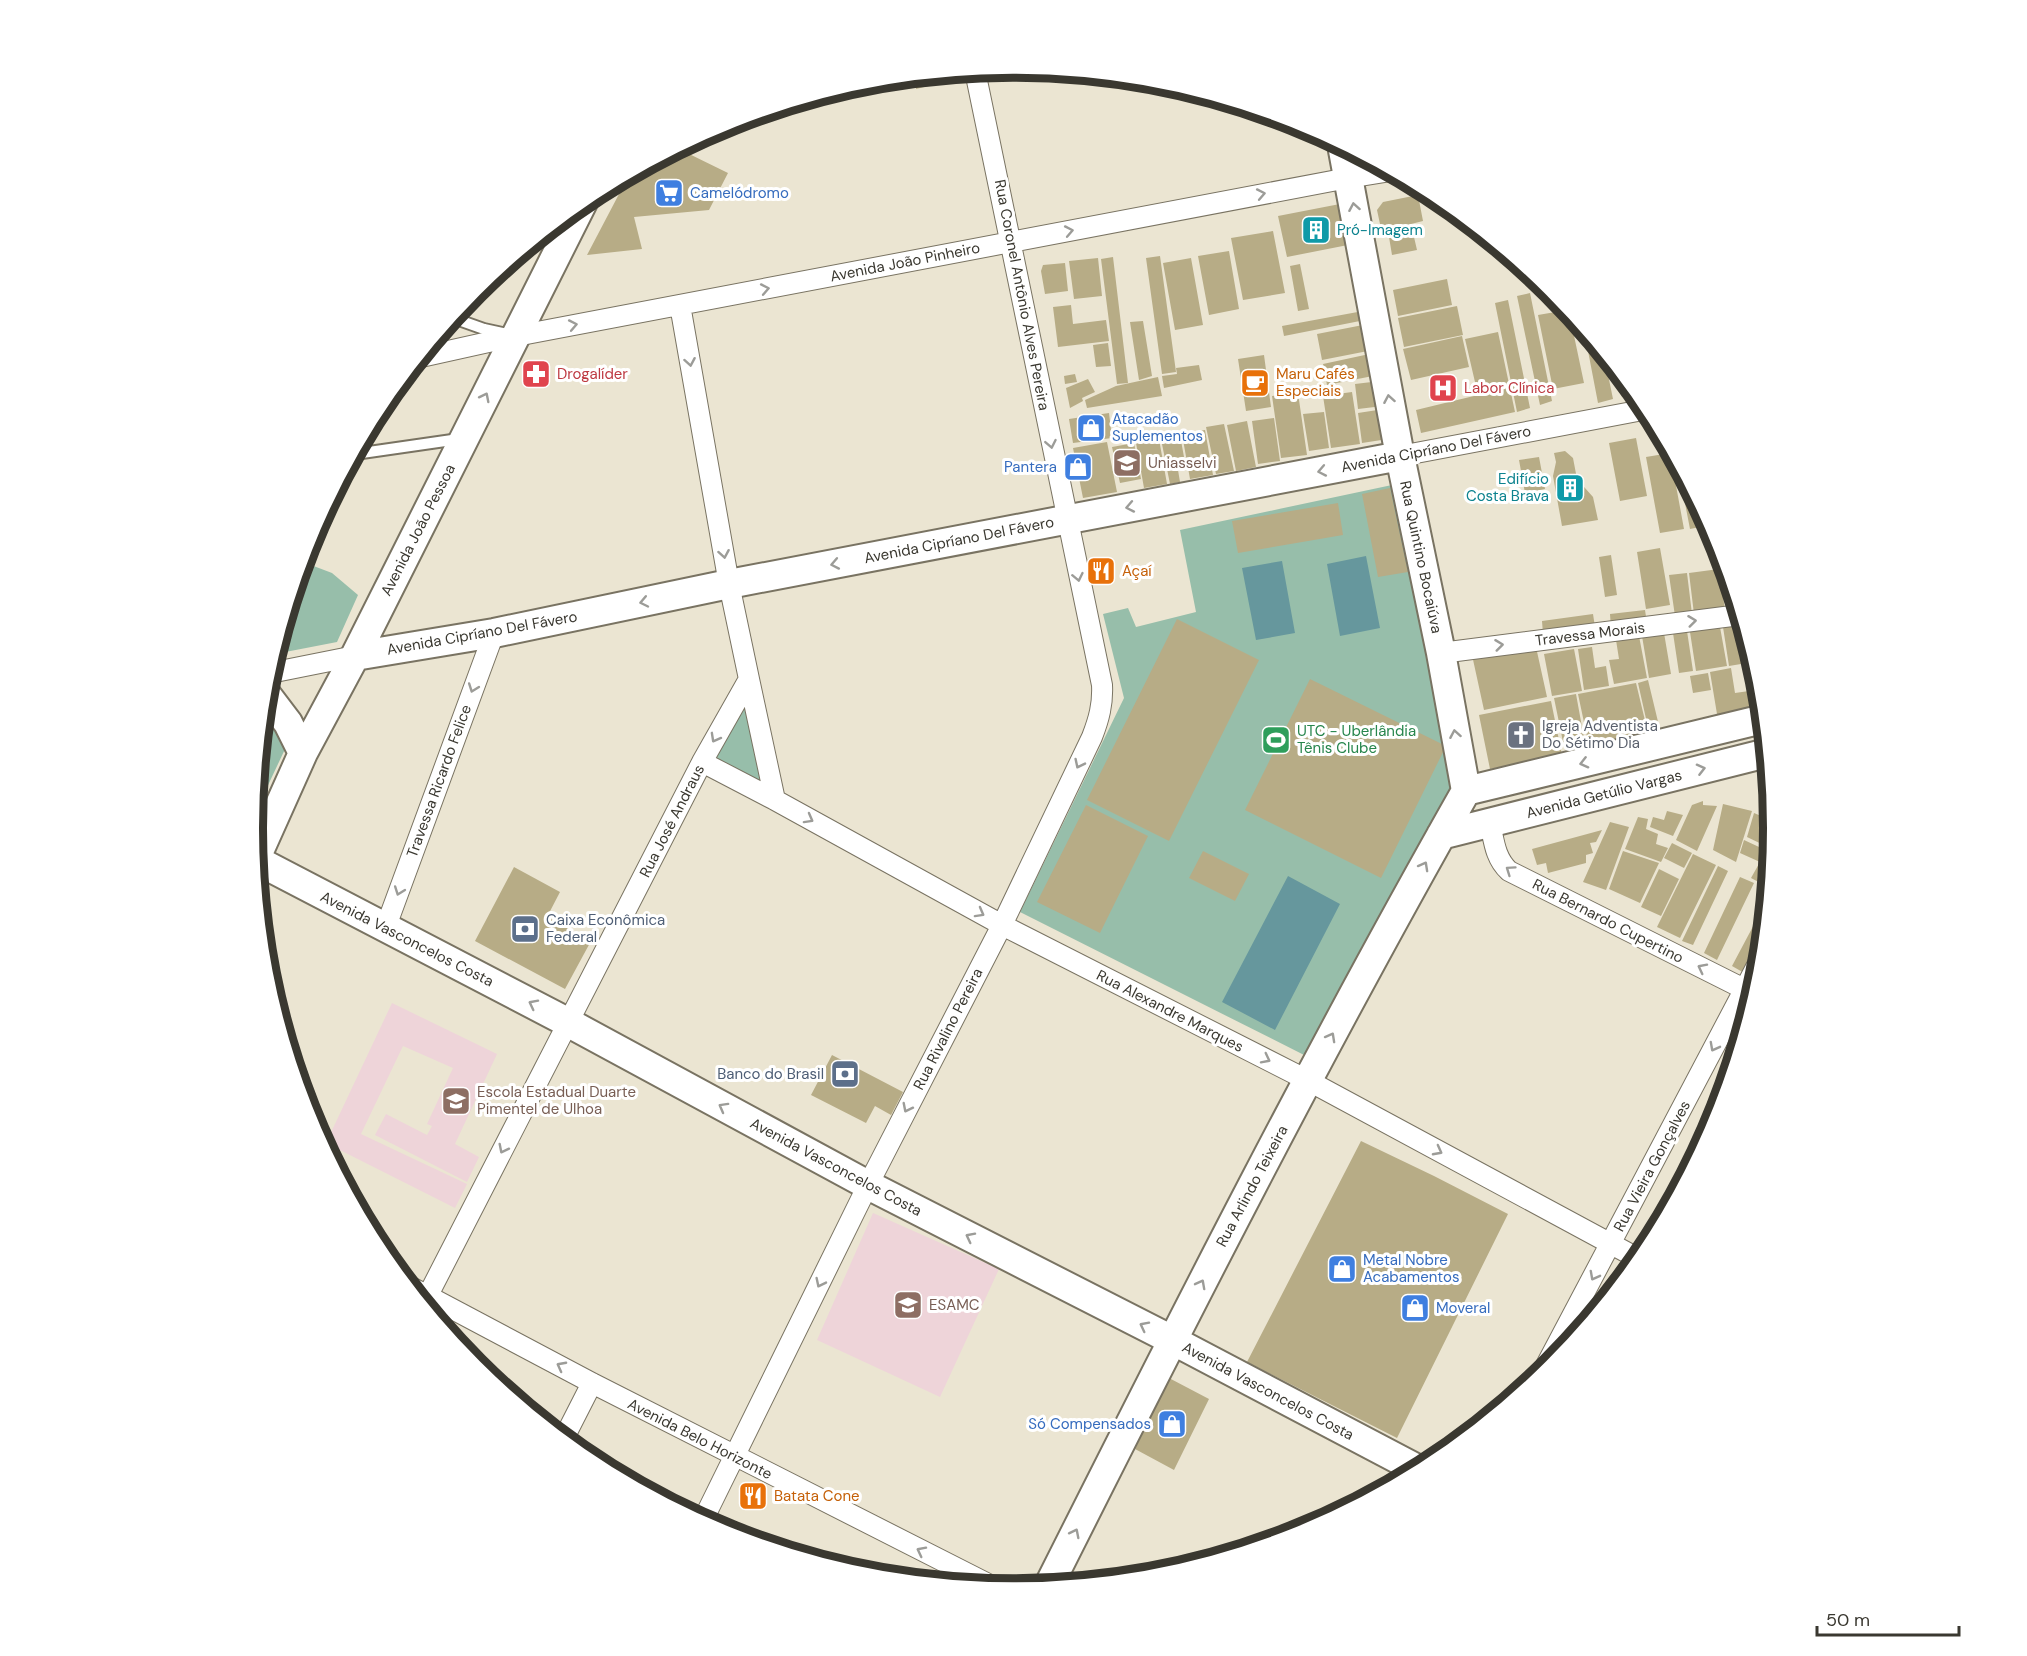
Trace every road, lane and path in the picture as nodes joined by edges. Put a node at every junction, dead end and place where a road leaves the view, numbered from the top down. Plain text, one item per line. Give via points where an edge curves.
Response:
1 (977, 79) edge
2 (1344, 154) edge
3 (1378, 173) edge
4 (1348, 178) junction
5 (573, 221) edge
6 (1012, 242) junction
7 (680, 305) junction
8 (461, 321) edge
9 (516, 336) junction
10 (432, 355) edge
11 (1637, 411) edge
12 (464, 438) junction
13 (364, 453) edge
14 (1400, 456) junction
15 (1066, 519) junction
16 (729, 584) junction
17 (1733, 616) edge
18 (494, 633) junction
19 (1441, 652) junction
20 (355, 656) junction
21 (281, 671) edge
22 (749, 679) junction
23 (274, 705) edge
24 (1755, 721) edge
25 (1657, 745) junction
26 (303, 753) junction
27 (1760, 755) edge
28 (702, 762) junction
29 (1664, 779) junction
30 (1466, 792) junction
31 (775, 800) junction
32 (266, 813) edge
33 (1490, 823) junction
34 (1441, 835) junction
35 (264, 864) edge
36 (1002, 925) junction
37 (385, 929) junction
38 (1745, 990) edge
39 (1742, 1005) edge
40 (569, 1023) junction
41 (1307, 1080) junction
42 (868, 1185) junction
43 (1610, 1245) junction
44 (1630, 1255) edge
45 (423, 1291) edge
46 (431, 1300) edge
47 (1172, 1340) junction
48 (1558, 1343) edge
49 (592, 1383) junction
50 (568, 1431) edge
51 (735, 1456) junction
52 (1409, 1465) edge
53 (707, 1512) edge
54 (973, 1576) edge
55 (1053, 1576) edge

1 - 6 street, Rua Coronel Antônio Alves Pereira
2 - 4 street, Rua Quintino Bocaiúva
3 - 4 street, Avenida João Pinheiro
6 -> 4 street, Avenida João Pinheiro
14 -> 4 street, Rua Quintino Bocaiúva
5 - 9 street, Avenida João Pessoa
7 -> 6 street, Avenida João Pinheiro
6 -> 15 street, Rua Coronel Antônio Alves Pereira
9 -> 7 street, Avenida João Pinheiro
7 -> 16 street
8 - 9 lane
9 - 10 street, Avenida João Pinheiro
12 -> 9 street, Avenida João Pessoa
11 - 14 street, Avenida Cipríano Del Fávero
12 - 13 lane
12 - 20 street, Avenida João Pessoa
14 -> 15 street, Avenida Cipríano Del Fávero
14 - 19 street, Rua Quintino Bocaiúva
15 -> 16 street, Avenida Cipríano Del Fávero
15 -> 36 street, Rua Rivalino Pereira via 1102,685 1101,711
16 -> 18 street, Avenida Cipríano Del Fávero
16 - 22 street
19 -> 17 street, Travessa Morais
18 - 20 street, Avenida Cipríano Del Fávero
18 -> 37 street, Travessa Ricardo Felice
30 -> 19 street, Rua Quintino Bocaiúva
20 - 21 street, Avenida Cipríano Del Fávero
20 - 26 street, Avenida João Pessoa
22 -> 28 street, Rua José Andraus
22 - 31 street
23 - 26 street
24 - 25 street
25 - 29 street
25 -> 30 street
26 - 32 street, Avenida João Pessoa
29 -> 27 street, Avenida Getúlio Vargas
28 - 31 street, Rua Alexandre Marques
28 - 40 street, Rua José Andraus
29 - 33 street, Avenida Getúlio Vargas
30 - 34 street, Rua Arlindo Teixeira
31 -> 36 street, Rua Alexandre Marques
33 - 34 street, Avenida Getúlio Vargas
38 -> 33 street, Rua Bernardo Cupertino via 1509,871 1497,854
41 -> 34 street, Rua Arlindo Teixeira
35 - 37 street, Avenida Vasconcelos Costa
36 -> 41 street, Rua Alexandre Marques
36 -> 42 street, Rua Rivalino Pereira
40 -> 37 street, Avenida Vasconcelos Costa
39 -> 43 street, Rua Vieira Gonçalves
42 -> 40 street, Avenida Vasconcelos Costa
40 -> 45 street, Rua José Andraus
41 -> 43 street, Rua Alexandre Marques
47 -> 41 street, Rua Arlindo Teixeira
47 -> 42 street, Avenida Vasconcelos Costa
42 -> 51 street, Rua Rivalino Pereira
43 - 44 street, Rua Alexandre Marques
43 -> 48 street, Rua Vieira Gonçalves
49 -> 46 street, Avenida Belo Horizonte
47 - 52 street, Avenida Vasconcelos Costa
55 -> 47 street, Rua Arlindo Teixeira
49 - 50 street
49 - 51 street, Avenida Belo Horizonte
51 - 53 street, Rua Rivalino Pereira
54 -> 51 street, Avenida Belo Horizonte

